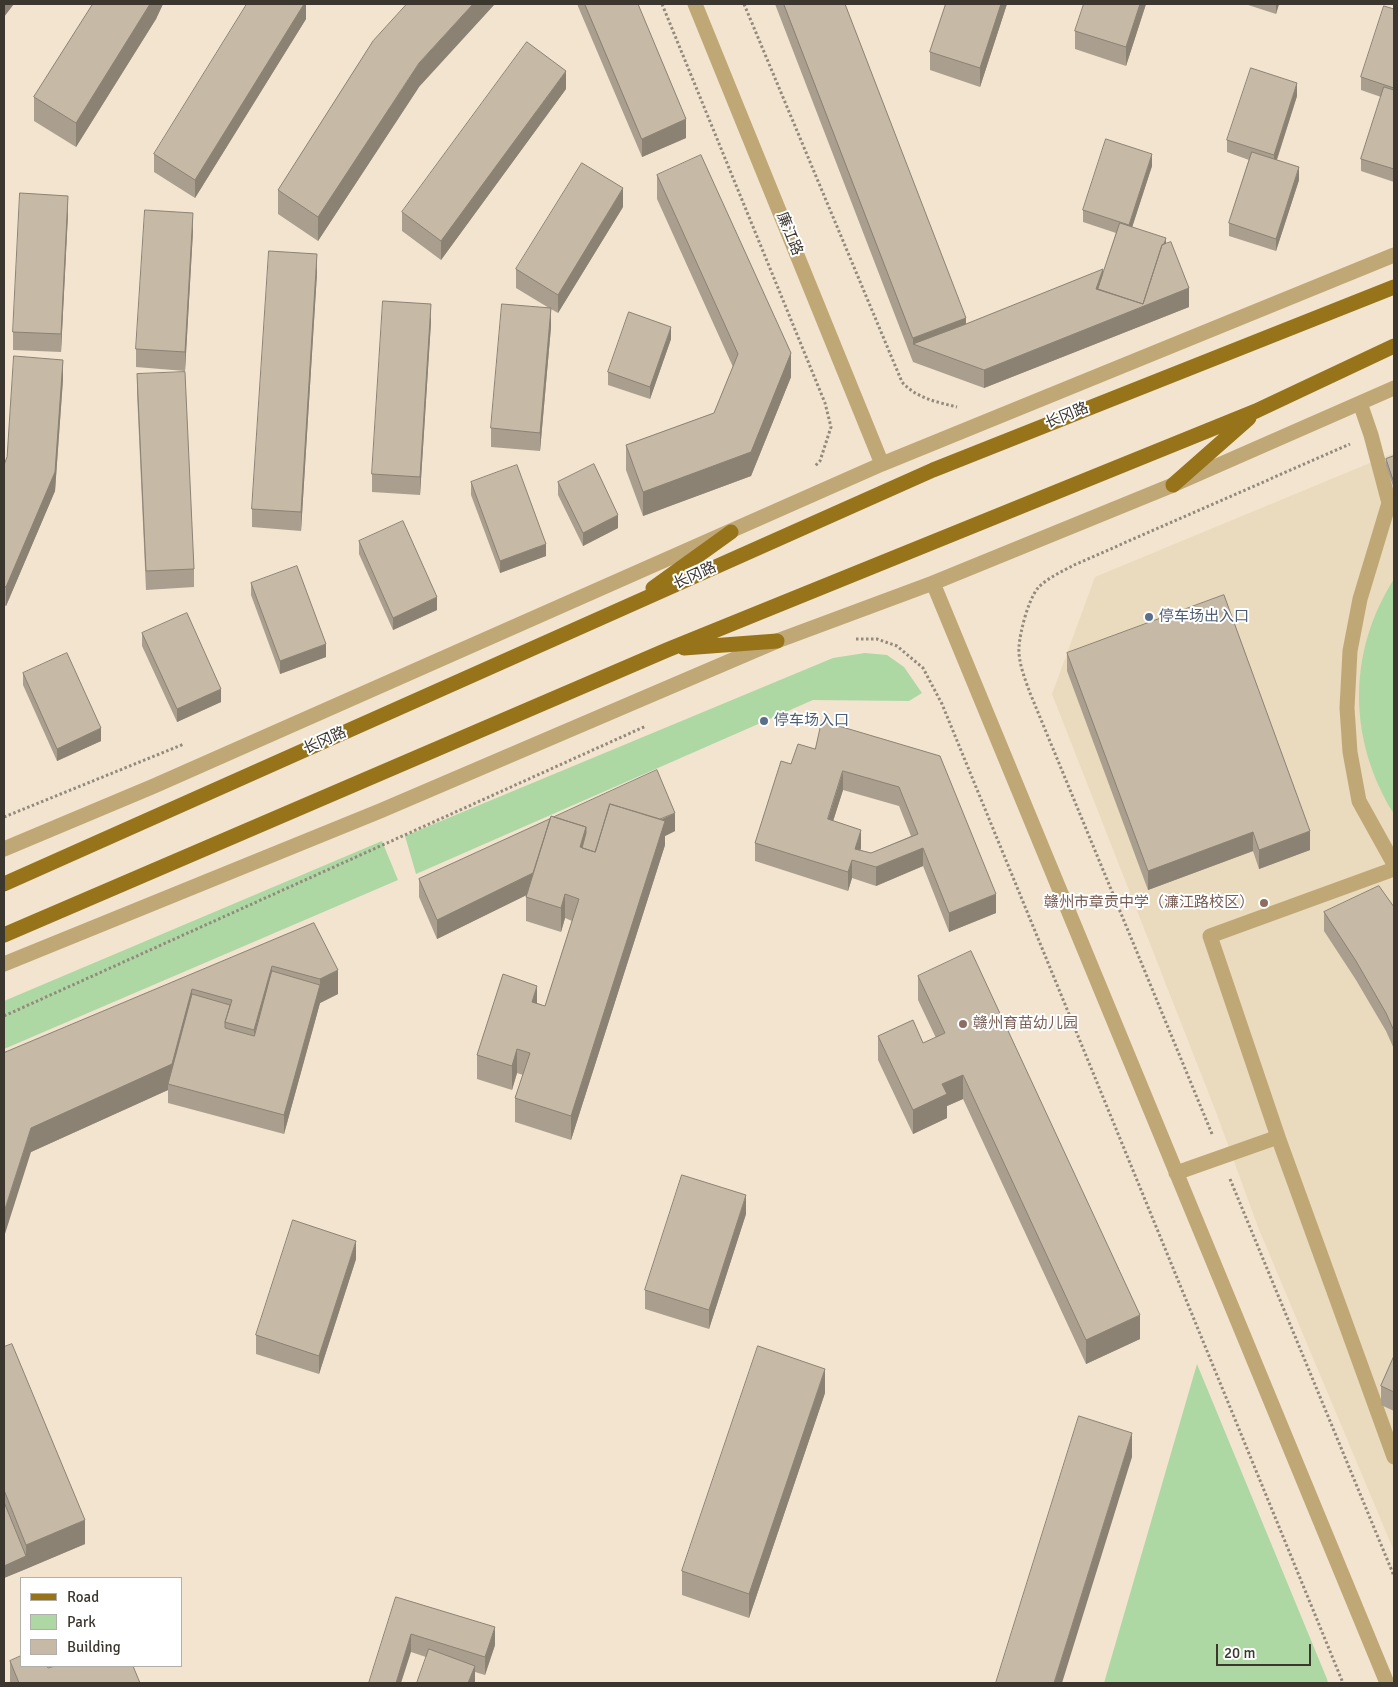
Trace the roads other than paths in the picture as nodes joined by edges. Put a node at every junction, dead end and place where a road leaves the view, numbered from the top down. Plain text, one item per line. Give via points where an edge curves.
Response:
1 (695, 4) edge
2 (1394, 255) edge
3 (1394, 287) edge
4 (1394, 346) edge
5 (1394, 388) edge
6 (1360, 404) junction
7 (1256, 411) junction
8 (882, 464) junction
9 (1173, 485) junction
10 (1392, 502) edge
11 (730, 532) junction
12 (933, 583) junction
13 (630, 606) junction
14 (777, 640) junction
15 (667, 650) junction
16 (4, 849) edge
17 (1394, 864) edge
18 (1394, 870) edge
19 (4, 884) edge
20 (4, 935) edge
21 (4, 964) edge
22 (1278, 1136) junction
23 (1176, 1173) junction
24 (1394, 1457) edge
25 (1387, 1683) edge

1 - 8 street, 廉江路
2 - 8 street
3 - 13 main road, 长冈路 via 933,470
4 - 7 main road
5 - 6 street
6 - 9 street
6 - 10 street
7 - 9 main road
7 - 15 main road
8 - 11 street
9 - 12 street
10 - 17 street via 1360,599 1350,651 1346,708 1359,801
11 - 13 main road
11 - 16 street
12 - 14 street
12 - 23 street
13 - 19 main road, 长冈路
14 - 15 main road
14 - 21 street via 380,811
15 - 20 main road
18 - 22 street via 1210,936
22 - 23 street
22 - 24 street
23 - 25 street

